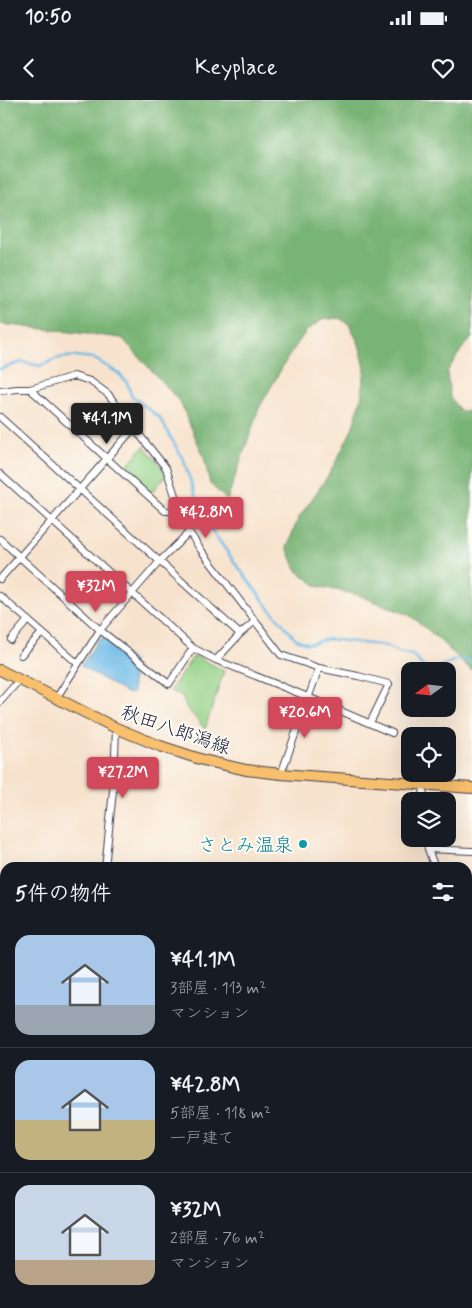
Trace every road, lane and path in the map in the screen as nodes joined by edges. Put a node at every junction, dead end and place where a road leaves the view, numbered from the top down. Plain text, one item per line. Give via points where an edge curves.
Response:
1 (30, 389) junction
2 (0, 391) edge
3 (0, 417) edge
4 (134, 428) junction
5 (106, 459) junction
6 (0, 474) edge
7 (80, 489) junction
8 (180, 511) junction
9 (51, 520) junction
10 (189, 532) junction
11 (0, 539) edge
12 (19, 557) junction
13 (160, 561) junction
14 (0, 579) edge
15 (132, 594) junction
16 (0, 596) edge
17 (28, 620) junction
18 (254, 621) junction
19 (100, 630) junction
20 (42, 633) junction
21 (240, 634) junction
22 (11, 640) dead end
23 (193, 648) junction
24 (21, 654) dead end
25 (216, 660) junction
26 (77, 663) junction
27 (319, 668) junction
28 (0, 670) edge
29 (20, 680) junction
30 (57, 697) junction
31 (308, 697) junction
32 (0, 702) edge
33 (370, 723) junction
34 (116, 728) junction
35 (392, 733) dead end
36 (281, 774) junction
37 (423, 785) junction
38 (472, 788) edge
39 (423, 792) edge
40 (427, 847) edge
41 (428, 850) junction
42 (472, 851) edge
43 (106, 862) edge
44 (433, 862) edge

1 - 2 street
1 - 4 street via 74,376 90,381 108,394
1 - 5 street
3 - 7 street
4 - 5 street
4 - 8 street via 166,468
5 - 7 street
5 - 8 street via 165,511
6 - 9 street
7 - 9 street
7 - 13 street
8 - 10 street
9 - 12 street
9 - 15 street
10 - 13 street
10 - 18 street
11 - 12 street
12 - 14 street
12 - 19 street
13 - 15 street
13 - 21 street
15 - 19 street
15 - 23 street
16 - 17 street
17 - 20 street
17 - 22 street
18 - 21 street
18 - 27 street via 281,655
19 - 23 street via 169,684
19 - 26 street
20 - 24 street
20 - 26 street
21 - 25 street
23 - 25 street
25 - 31 street
26 - 30 street
27 - 31 street
27 - 33 street via 389,684
28 - 29 main road, 秋田八郎潟線
29 - 30 main road, 秋田八郎潟線
29 - 32 street
30 - 34 main road, 秋田八郎潟線
31 - 33 street
31 - 36 street
33 - 35 street
34 - 36 main road, 秋田八郎潟線 via 203,760
34 - 43 street
36 - 37 main road, 秋田八郎潟線
37 - 38 main road, 秋田八郎潟線
37 - 39 street
40 - 41 street
41 - 42 street
41 - 44 street

